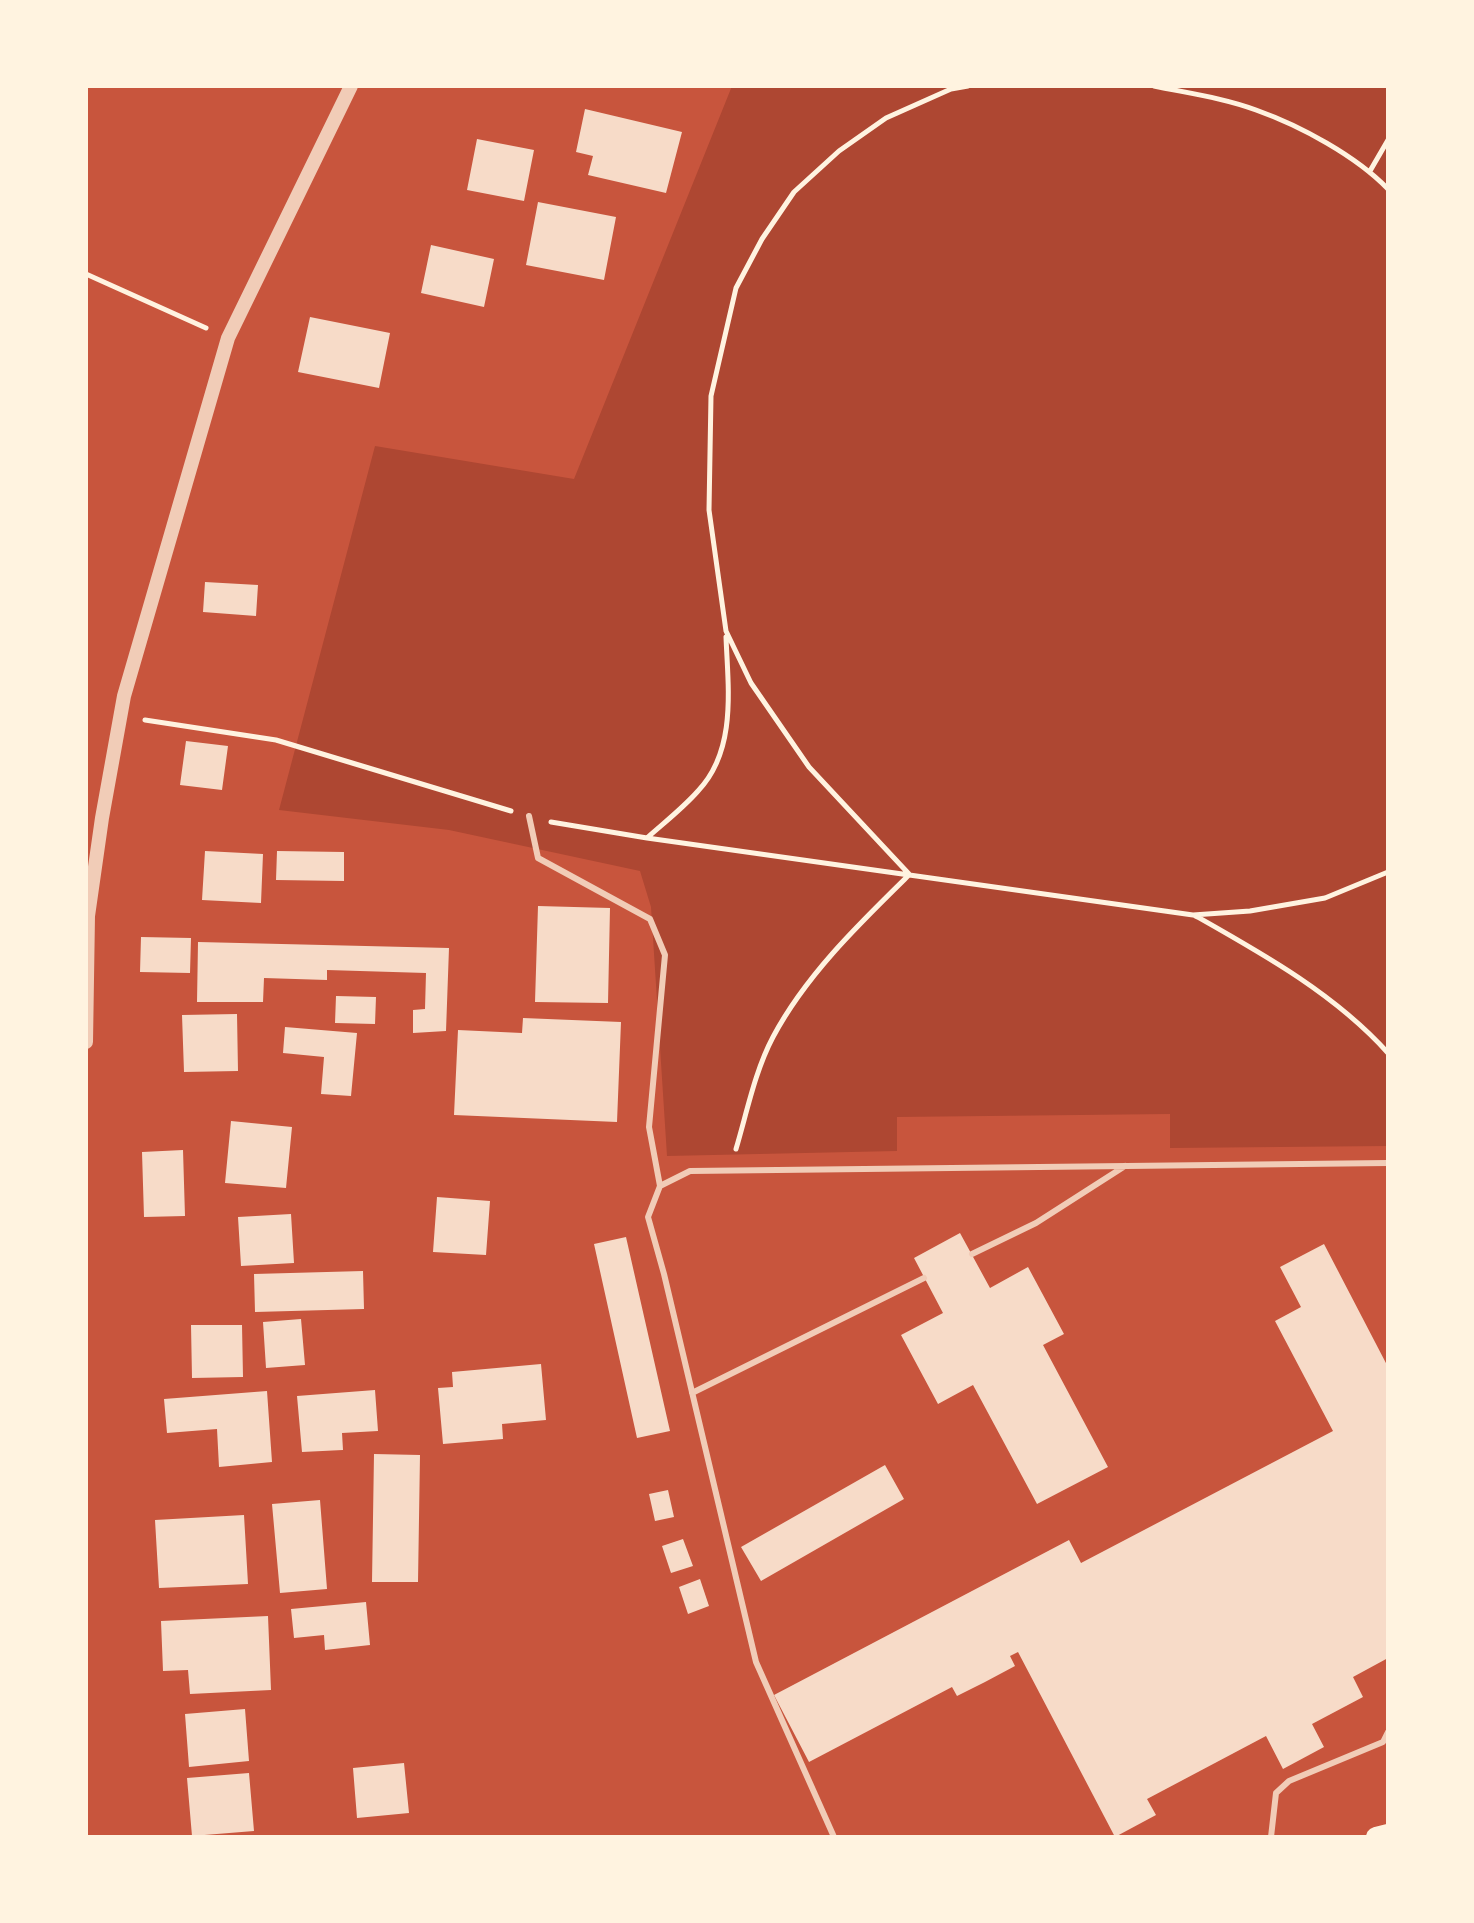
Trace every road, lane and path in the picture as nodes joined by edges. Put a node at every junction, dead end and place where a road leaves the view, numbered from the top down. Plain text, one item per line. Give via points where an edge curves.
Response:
1 (351, 86) edge
2 (968, 86) edge
3 (1154, 86) edge
4 (1388, 140) edge
5 (1370, 171) junction
6 (1388, 189) edge
7 (86, 274) edge
8 (228, 338) junction
9 (726, 631) junction
10 (529, 816) dead end
11 (647, 838) dead end
12 (1388, 872) edge
13 (909, 875) junction
14 (1193, 915) junction
15 (86, 1042) edge
16 (1388, 1053) edge
17 (1388, 1163) edge
18 (1125, 1166) junction
19 (730, 1171) junction
20 (660, 1186) junction
21 (972, 1254) dead end
22 (924, 1278) dead end
23 (692, 1393) junction
24 (1388, 1732) edge
25 (1383, 1742) junction
26 (1388, 1751) edge
27 (1388, 1834) edge
28 (834, 1837) edge
29 (1271, 1837) edge
30 (1376, 1837) edge

1 - 8 street
2 - 9 path via 886,118 839,151 794,192 736,288 711,396 708,457 709,510
3 - 5 path via 1256,110
4 - 5 path
5 - 6 path
7 - 8 path
8 - 15 street via 124,696 88,916
9 - 11 path via 726,733 715,766 700,789
9 - 13 path via 751,683 809,767
10 - 20 lane via 538,858 650,919 665,955 649,1127
12 - 14 path via 1325,898
13 - 14 path
13 - 19 path via 809,982 773,1038
14 - 16 path via 1315,990 1362,1024
17 - 18 lane
18 - 19 lane
18 - 21 lane via 1036,1223
19 - 20 lane via 690,1171
20 - 23 lane via 648,1217
22 - 23 lane
23 - 28 lane via 756,1662
24 - 25 lane
25 - 26 lane
25 - 29 lane via 1289,1781 1276,1793
27 - 30 main road

